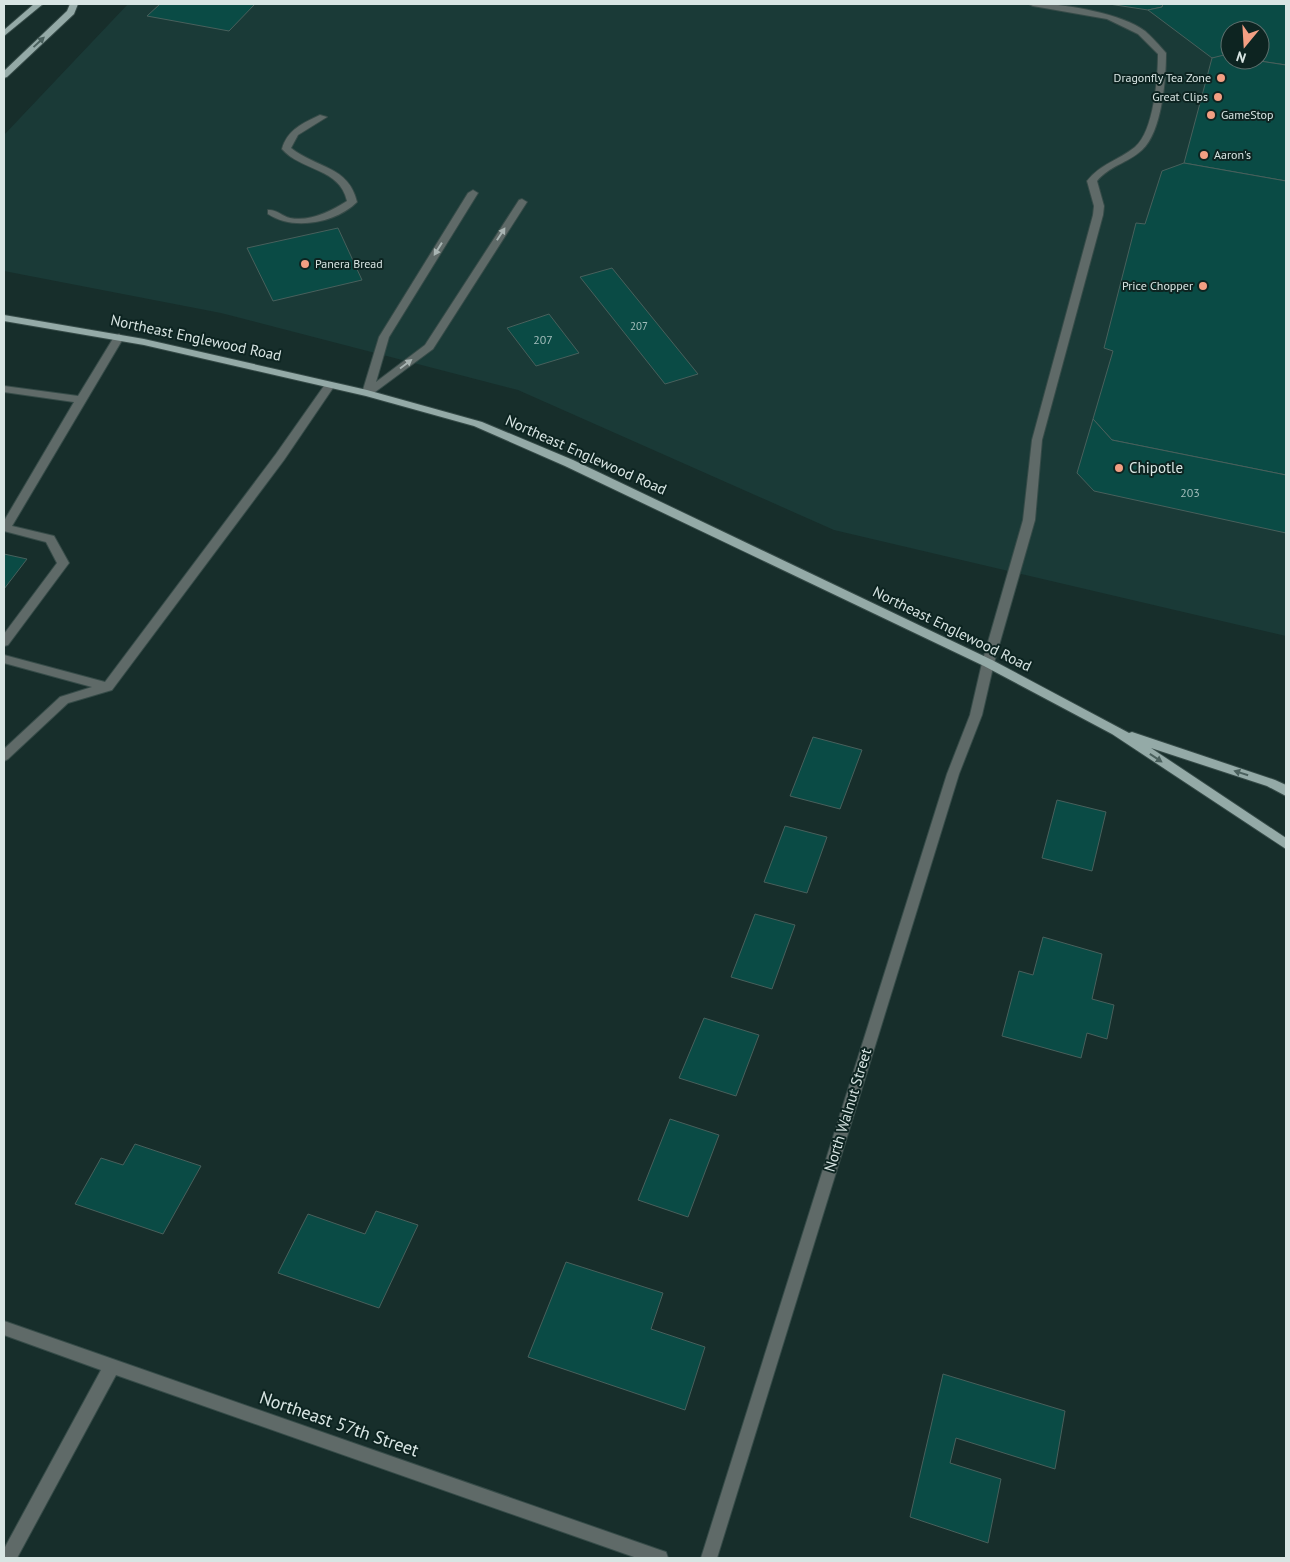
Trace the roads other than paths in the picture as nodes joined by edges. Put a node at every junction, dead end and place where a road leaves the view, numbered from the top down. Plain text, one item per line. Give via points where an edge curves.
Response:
1 (39, 4) edge
2 (74, 4) edge
3 (1033, 4) edge
4 (4, 34) edge
5 (4, 75) edge
6 (323, 117) dead end
7 (473, 193) dead end
8 (522, 202) dead end
9 (271, 212) dead end
10 (4, 318) edge
11 (119, 337) junction
12 (330, 385) junction
13 (4, 390) edge
14 (367, 393) junction
15 (81, 400) junction
16 (5, 528) edge
17 (4, 642) edge
18 (4, 659) edge
19 (988, 663) junction
20 (108, 687) junction
21 (1116, 731) junction
22 (4, 756) edge
23 (1286, 792) edge
24 (1286, 844) edge
25 (4, 1328) edge
26 (112, 1366) junction
27 (8, 1558) edge
28 (660, 1558) edge
29 (709, 1558) edge

1 - 4 main road
5 -> 2 main road via 71,12
3 - 19 street, North Walnut Street via 1109,17 1140,32 1162,53 1163,74 1147,140 1098,173 1092,181 1099,206 1098,215 1037,440 1029,520
6 - 9 street via 288,139 286,149 295,157 343,179 352,190 352,202 336,213 290,222 278,219
7 -> 14 street via 384,337
14 -> 8 street via 428,347
10 - 11 main road, Northeast Englewood Road
11 - 12 main road, Northeast Englewood Road
11 - 15 street
12 - 14 main road, Northeast Englewood Road
12 - 20 street
13 - 15 street
14 - 19 main road, Northeast Englewood Road via 478,424 569,463
15 - 16 street
16 - 17 street via 50,539 63,563
18 - 20 street
19 - 21 main road, Northeast Englewood Road
19 - 29 street, North Walnut Street via 976,715 950,784
20 - 22 street via 64,700
23 -> 21 main road, Northeast Englewood Road via 1271,783
21 -> 24 main road, Northeast Englewood Road
25 - 26 street, Northeast 57th Street
26 - 27 street
26 - 28 street, Northeast 57th Street

